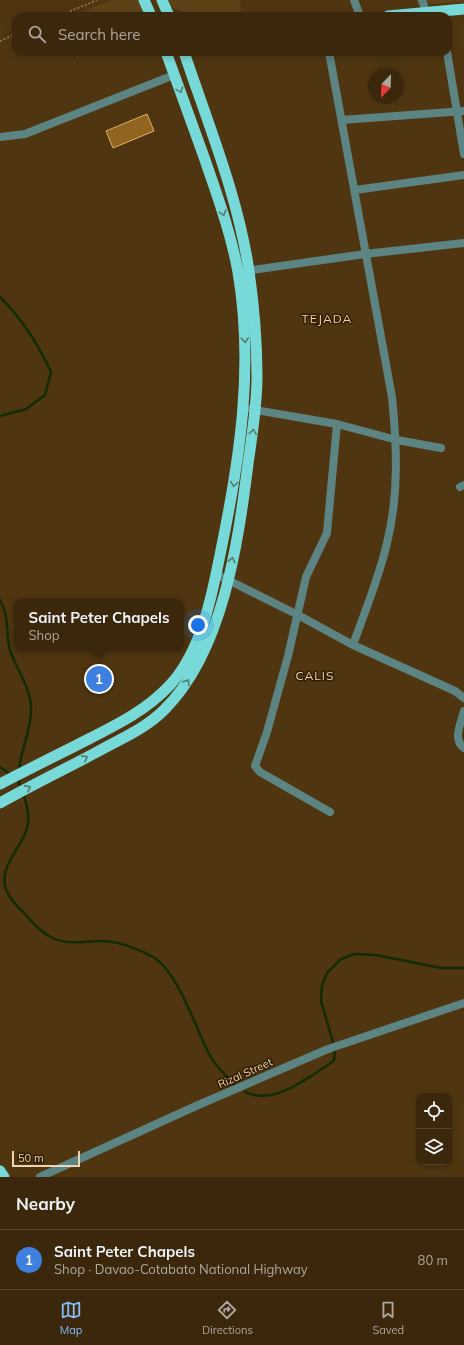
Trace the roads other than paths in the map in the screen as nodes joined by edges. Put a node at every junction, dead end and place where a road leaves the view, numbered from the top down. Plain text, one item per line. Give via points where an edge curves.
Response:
1 (144, 0) edge
2 (162, 0) edge
3 (354, 0) edge
4 (422, 0) edge
5 (464, 10) edge
6 (149, 12) edge
7 (167, 12) edge
8 (358, 12) edge
9 (426, 12) edge
10 (452, 12) edge
11 (169, 56) edge
12 (185, 56) edge
13 (330, 56) edge
14 (448, 56) edge
15 (174, 75) junction
16 (461, 111) edge
17 (342, 120) junction
18 (0, 137) edge
19 (464, 154) edge
20 (464, 175) edge
21 (355, 190) junction
22 (464, 243) edge
23 (365, 254) junction
24 (243, 271) junction
25 (250, 409) junction
26 (337, 424) junction
27 (397, 440) junction
28 (441, 448) dead end
29 (216, 574) junction
30 (228, 580) junction
31 (298, 615) junction
32 (353, 645) junction
33 (464, 698) edge
34 (464, 712) edge
35 (464, 748) edge
36 (0, 784) edge
37 (3, 801) edge
38 (330, 812) dead end
39 (464, 1002) edge
40 (0, 1171) edge
41 (4, 1177) edge
42 (40, 1177) edge

1 - 6 highway
2 - 7 highway
3 - 8 street
4 - 9 street
5 - 10 highway
11 - 15 highway
12 - 24 highway via 237,212
13 - 17 street
14 - 16 street
15 - 18 street via 25,134
15 -> 24 highway
16 - 17 street
16 - 19 street
17 - 21 street
20 - 21 street
21 - 23 street
22 - 23 street
23 - 24 street
23 - 27 street via 392,397
24 - 25 highway
25 - 26 street
25 -> 29 highway
30 -> 25 highway via 244,494
26 - 27 street
26 - 31 street via 327,533 306,578
27 - 28 street
27 - 32 street via 392,515 387,543
29 - 30 street
29 - 36 highway via 198,638 171,684 155,700 123,722
30 - 31 street
37 -> 30 highway via 154,720 180,692 195,669 207,643
31 - 32 street
31 - 38 street via 267,732 255,766 260,772
32 - 33 street via 455,691
34 - 35 street via 457,736 458,742
39 - 42 street, Rizal Street via 328,1049
40 - 41 highway

